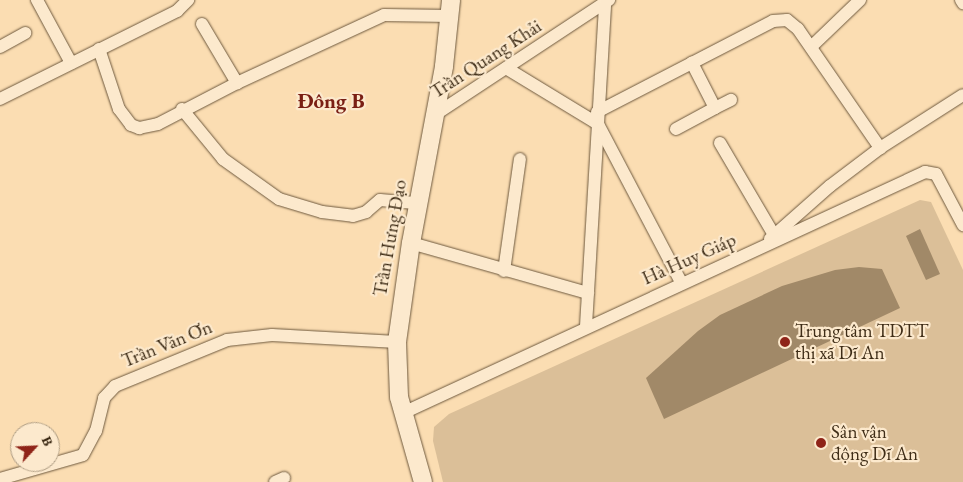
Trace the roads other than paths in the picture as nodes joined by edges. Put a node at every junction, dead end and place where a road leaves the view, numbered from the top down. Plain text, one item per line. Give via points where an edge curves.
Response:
1 (37, 0) edge
2 (188, 0) edge
3 (860, 0) edge
4 (607, 1) edge
5 (451, 8) edge
6 (202, 24) dead end
7 (25, 33) dead end
8 (0, 47) edge
9 (811, 47) junction
10 (99, 49) junction
11 (71, 63) junction
12 (692, 63) junction
13 (506, 68) junction
14 (237, 82) junction
15 (963, 95) edge
16 (0, 99) edge
17 (731, 100) dead end
18 (716, 108) junction
19 (182, 110) junction
20 (433, 116) junction
21 (597, 118) junction
22 (676, 129) dead end
23 (720, 143) dead end
24 (880, 148) junction
25 (520, 159) dead end
26 (418, 203) junction
27 (963, 225) edge
28 (769, 240) junction
29 (411, 243) junction
30 (504, 271) junction
31 (681, 282) junction
32 (588, 293) junction
33 (586, 326) junction
34 (397, 342) junction
35 (403, 413) junction
36 (0, 479) edge
37 (424, 482) edge

1 - 11 street
2 - 10 street via 177,11
3 - 9 street
4 - 13 street, Trần Quang Khải
4 - 21 street
5 - 14 street via 384,16
5 - 20 main road, Trần Hưng Đạo via 444,66
6 - 14 street
7 - 8 street
9 - 12 street via 787,20 773,21
9 - 24 street
10 - 11 street
10 - 19 street via 113,96 131,125 150,127
11 - 16 street
12 - 18 street
12 - 21 street
13 - 20 street, Trần Quang Khải
13 - 21 street
14 - 19 street
15 - 24 street, Hà Huy Giáp
17 - 18 street
18 - 22 street
19 - 26 street via 223,159 279,199 322,212 353,216 366,212 380,200
20 - 26 main road, Trần Hưng Đạo
21 - 31 street
21 - 32 street
23 - 28 street
24 - 28 street, Hà Huy Giáp via 830,186
25 - 30 street
26 - 29 main road, Trần Hưng Đạo
27 - 28 street via 936,174 925,172
28 - 31 street, Hà Huy Giáp
29 - 30 street
29 - 34 main road, Trần Hưng Đạo
30 - 32 street
31 - 33 street, Hà Huy Giáp
32 - 33 street
33 - 35 street, Hà Huy Giáp
34 - 35 main road, Trần Hưng Đạo
34 - 36 street, Trần Văn Ơn via 272,335 227,340 115,386 104,398 96,431 83,455
35 - 37 main road, Trần Hưng Đạo

